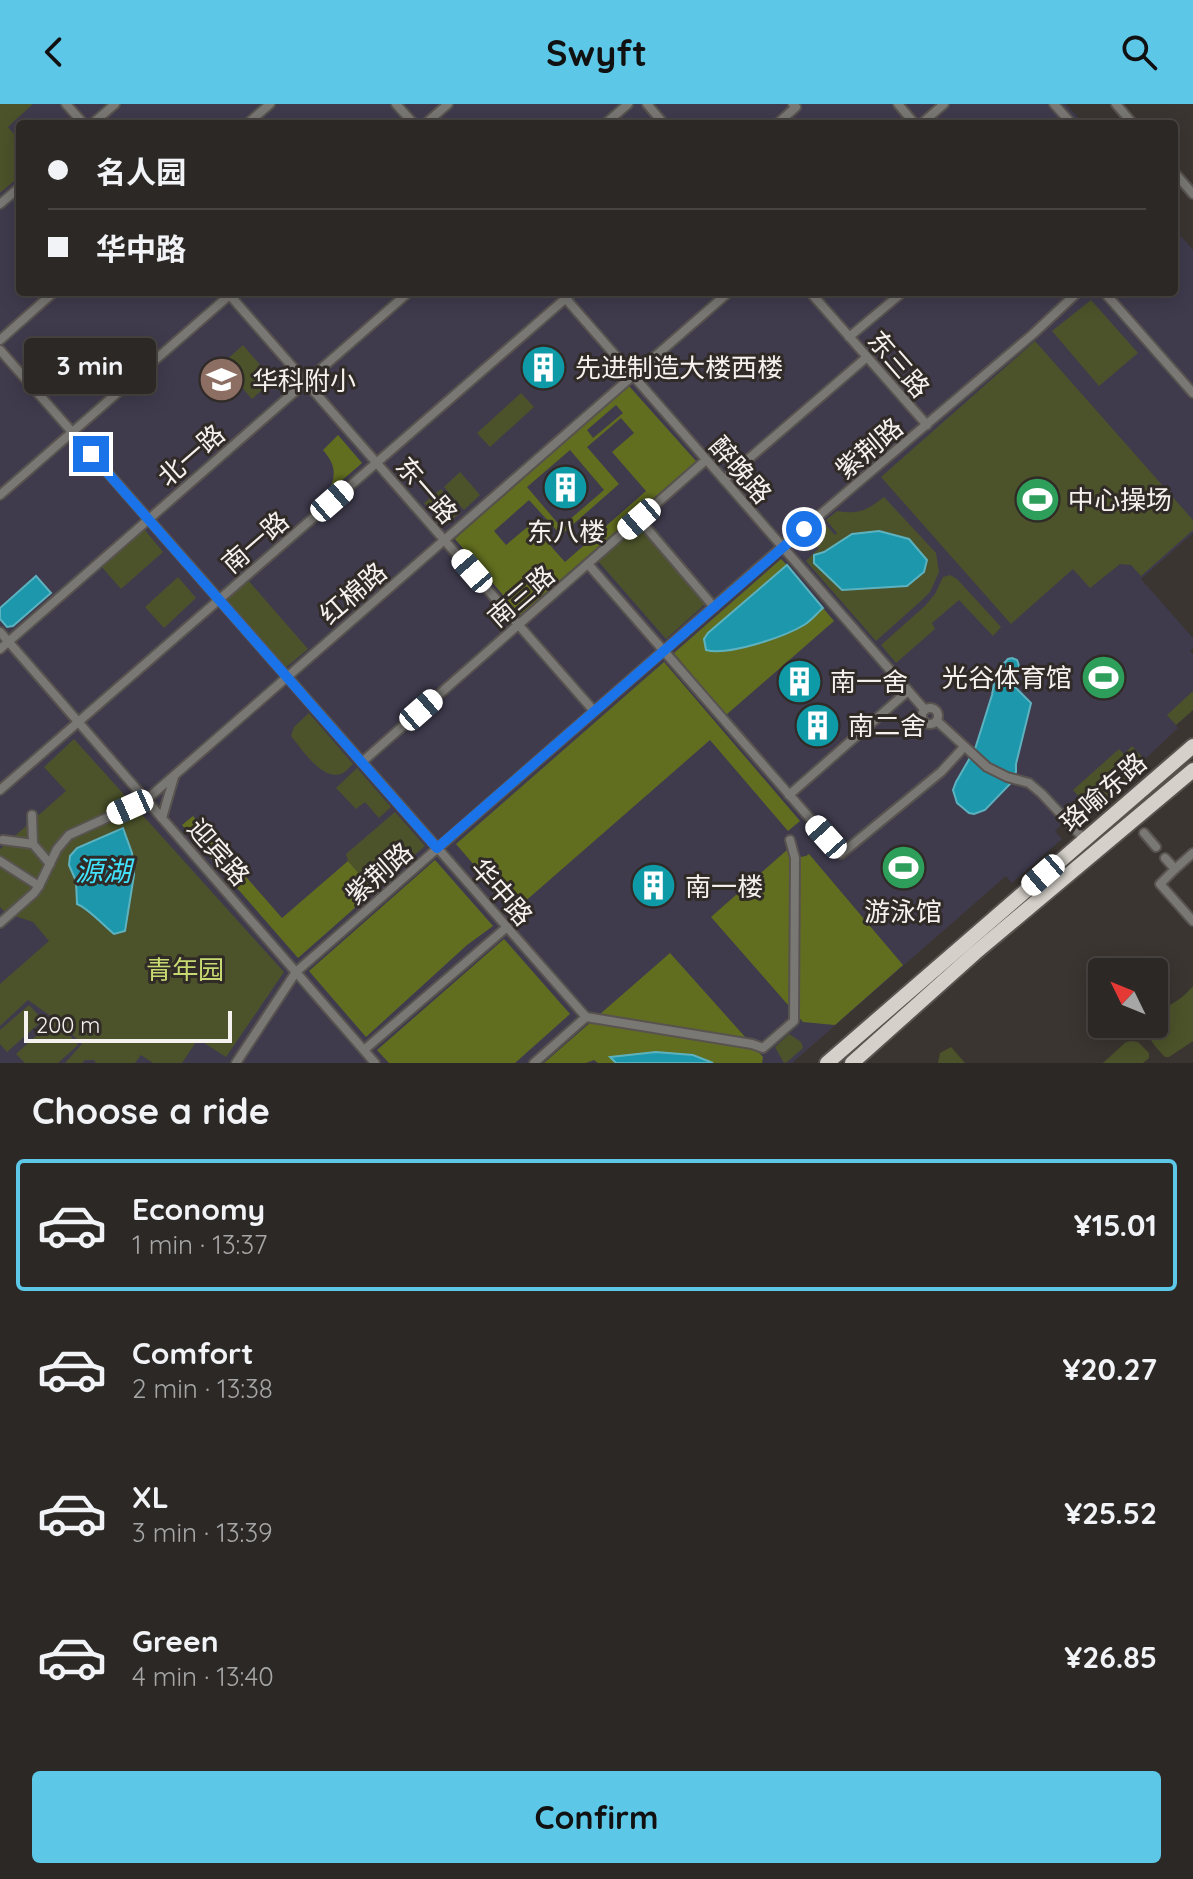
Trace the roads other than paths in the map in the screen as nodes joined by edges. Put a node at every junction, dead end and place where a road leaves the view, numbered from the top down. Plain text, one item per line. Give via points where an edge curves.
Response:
1 (66, 104) edge
2 (115, 104) edge
3 (270, 104) edge
4 (396, 104) edge
5 (448, 104) edge
6 (628, 104) edge
7 (647, 104) edge
8 (793, 104) edge
9 (898, 104) edge
10 (944, 104) edge
11 (1054, 104) edge
12 (1116, 104) edge
13 (80, 120) edge
14 (97, 120) edge
15 (252, 120) edge
16 (410, 120) edge
17 (430, 120) edge
18 (610, 120) edge
19 (661, 120) edge
20 (783, 120) edge
21 (912, 120) edge
22 (926, 120) edge
23 (1068, 120) edge
24 (1130, 120) edge
25 (1178, 177) edge
26 (16, 190) edge
27 (1193, 194) edge
28 (0, 204) edge
29 (50, 296) edge
30 (226, 296) edge
31 (232, 296) edge
32 (404, 296) edge
33 (564, 296) edge
34 (568, 296) edge
35 (724, 296) edge
36 (813, 296) edge
37 (898, 296) edge
38 (1064, 296) edge
39 (1074, 296) edge
40 (1108, 296) edge
41 (1068, 301) junction
42 (849, 337) junction
43 (0, 340) edge
44 (0, 350) edge
45 (867, 357) junction
46 (633, 376) junction
47 (306, 382) junction
48 (1193, 393) edge
49 (927, 425) junction
50 (72, 432) junction
51 (706, 460) junction
52 (377, 462) junction
53 (724, 480) junction
54 (0, 495) edge
55 (149, 519) junction
56 (639, 519) junction
57 (445, 540) junction
58 (782, 547) junction
59 (588, 564) junction
60 (219, 599) junction
61 (714, 607) junction
62 (518, 625) junction
63 (0, 632) edge
64 (9, 641) junction
65 (0, 649) edge
66 (664, 650) junction
67 (287, 677) junction
68 (908, 691) junction
69 (594, 711) junction
70 (78, 722) junction
71 (1193, 746) edge
72 (964, 747) junction
73 (362, 762) junction
74 (1193, 770) edge
75 (175, 775) junction
76 (0, 790) edge
77 (789, 795) junction
78 (146, 800) junction
79 (32, 815) dead end
80 (162, 818) junction
81 (1144, 833) dead end
82 (3, 840) dead end
83 (790, 840) dead end
84 (1085, 840) junction
85 (33, 844) junction
86 (1156, 847) dead end
87 (437, 848) junction
88 (1193, 853) edge
89 (1165, 858) dead end
90 (0, 861) edge
91 (50, 864) junction
92 (1175, 869) junction
93 (39, 886) junction
94 (2, 917) edge
95 (1193, 921) edge
96 (507, 927) junction
97 (296, 972) junction
98 (586, 1017) junction
99 (896, 1022) junction
100 (364, 1050) junction
101 (236, 1063) edge
102 (375, 1063) edge
103 (534, 1063) edge
104 (827, 1063) edge
105 (852, 1063) edge
106 (863, 1063) edge

1 - 13 street
2 - 14 street
3 - 15 street
4 - 16 street
5 - 17 street
6 - 18 street
7 - 19 street
8 - 20 street via 796,107
9 - 21 street
10 - 22 street
11 - 23 street
12 - 24 street
25 - 27 street
26 - 28 street
29 - 43 street
30 - 50 street
31 - 47 street, 东一路
32 - 47 street, 北一路
33 - 52 street, 南一路
34 - 46 street, 醉晚路
35 - 46 street, 红棉路
36 - 42 street, 东三路
37 - 42 street
38 - 41 street
39 - 41 street, 紫荆路
40 - 48 street
41 - 49 street, 紫荆路
42 - 45 street, 东三路
44 - 50 street, 华中路
45 - 49 street, 东三路
45 - 53 street
46 - 51 street, 醉晚路
46 - 57 street, 红棉路
47 - 52 street, 东一路
47 - 55 street, 北一路
49 - 58 street, 紫荆路
50 - 54 street
50 - 55 street, 华中路
51 - 53 street, 醉晚路
51 - 56 street, 南三路
52 - 57 street, 东一路
52 - 60 street, 南一路
53 - 58 street, 醉晚路
55 - 60 street, 华中路
55 - 64 street, 北一路
56 - 59 street, 南三路
56 - 61 street
57 - 62 street, 东一路
57 - 67 street, 红棉路
58 - 61 street, 紫荆路
58 - 68 street, 醉晚路
59 - 62 street, 南三路
59 - 66 street
60 - 67 street, 华中路
60 - 70 street, 南一路
61 - 66 street, 紫荆路
62 - 69 street, 东一路
62 - 73 street, 南三路
63 - 64 street, 迎宾路
64 - 65 street, 北一路
64 - 70 street, 迎宾路
66 - 69 street, 紫荆路
66 - 77 street
67 - 73 street, 华中路
67 - 75 street, 红棉路
68 - 72 street, 醉晚路 via 925,710 924,722 937,721
68 - 77 street
69 - 87 street, 紫荆路
70 - 76 street, 南一路
70 - 78 street, 迎宾路
71 - 84 highway, 珞喻东路
72 - 77 street via 841,854
72 - 84 street, 醉晚路 via 996,773 1029,783
73 - 87 street, 华中路
74 - 99 highway, 珞喻东路
75 - 78 street, 红棉路
75 - 80 street
78 - 80 street, 迎宾路
78 - 91 street, 红棉路 via 69,835
79 - 85 street
80 - 97 street, 迎宾路
81 - 86 street
82 - 85 street
83 - 98 street via 795,858 794,1021 763,1048
84 - 104 highway, 珞喻东路
85 - 91 street
87 - 96 street, 华中路
87 - 97 street, 紫荆路
88 - 92 street
89 - 92 street
90 - 93 street
91 - 93 street, 红棉路
92 - 95 street via 1160,884
93 - 94 street, 红棉路
96 - 98 street, 华中路
96 - 100 street
97 - 100 street, 迎宾路
97 - 101 street, 紫荆路
98 - 103 street
99 - 105 highway, 珞喻东路
99 - 106 highway
100 - 102 street, 迎宾路

